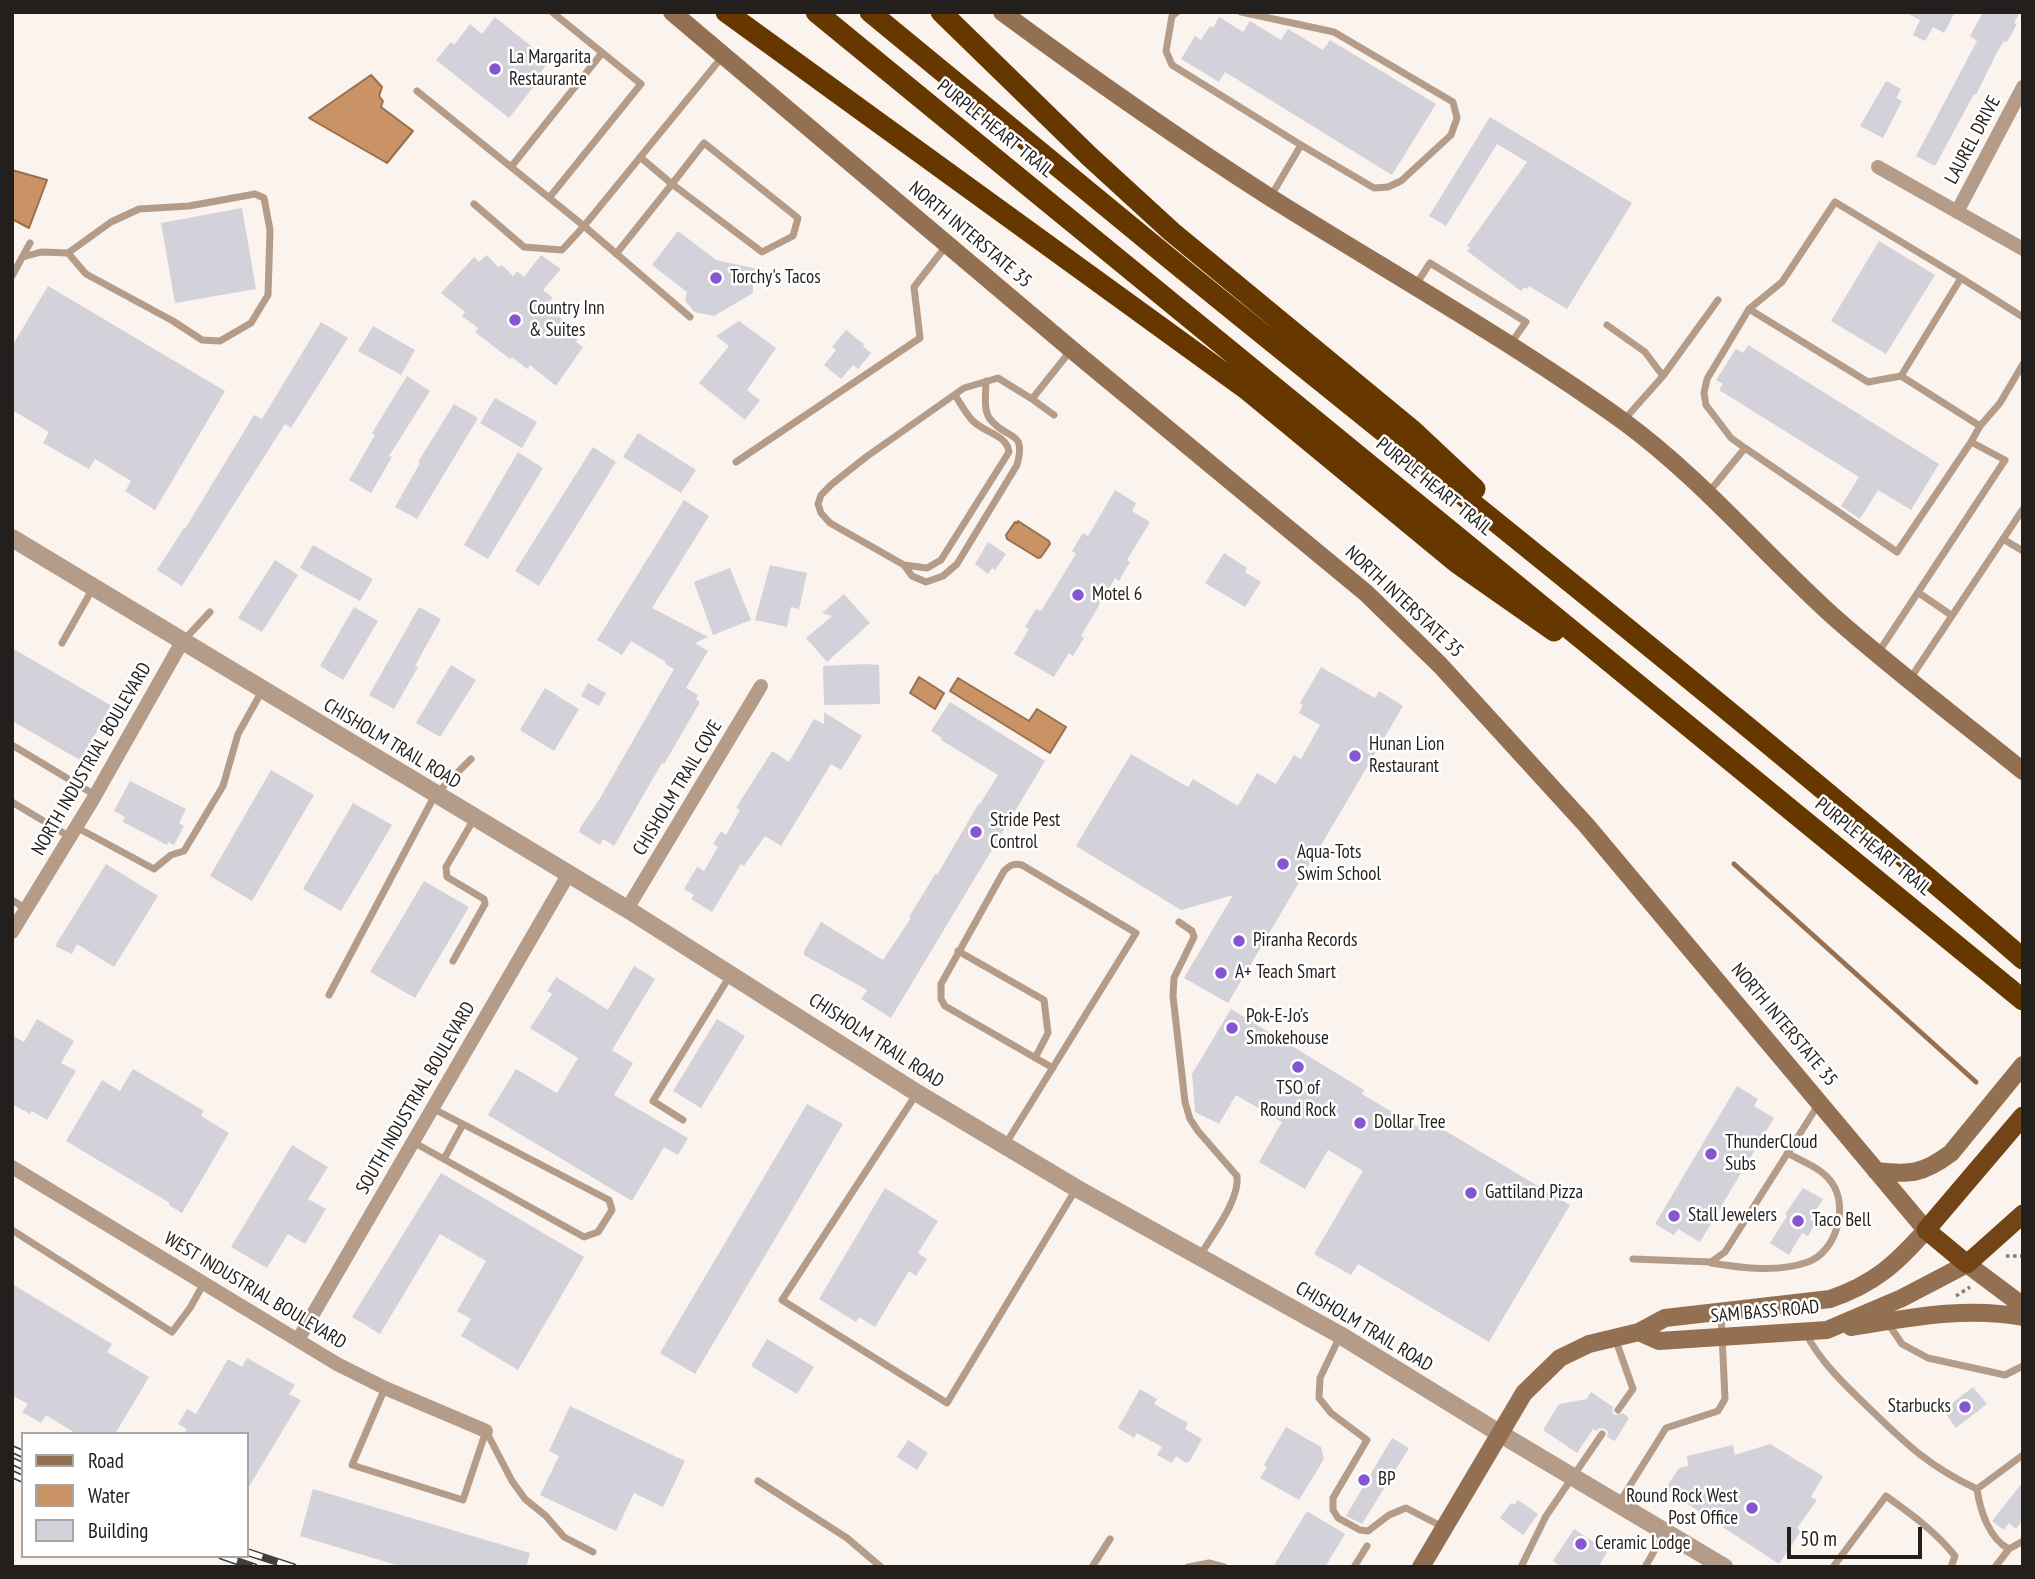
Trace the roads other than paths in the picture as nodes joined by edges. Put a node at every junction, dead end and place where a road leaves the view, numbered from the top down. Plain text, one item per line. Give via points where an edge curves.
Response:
1 (552, 12) edge
2 (672, 12) edge
3 (726, 12) edge
4 (816, 12) edge
5 (870, 12) edge
6 (941, 12) edge
7 (1002, 12) edge
8 (1177, 12) edge
9 (1241, 12) edge
10 (602, 53) junction
11 (723, 57) junction
12 (2023, 87) edge
13 (417, 91) dead end
14 (1301, 145) junction
15 (640, 157) junction
16 (511, 167) junction
17 (1878, 167) dead end
18 (672, 184) junction
19 (1270, 197) junction
20 (549, 198) junction
21 (474, 204) dead end
22 (1957, 212) junction
23 (584, 226) junction
24 (30, 243) dead end
25 (947, 245) junction
26 (2023, 249) edge
27 (68, 253) junction
28 (615, 254) junction
29 (23, 257) junction
30 (12, 276) edge
31 (1961, 278) junction
32 (1415, 286) junction
33 (1718, 300) dead end
34 (1749, 309) junction
35 (690, 317) dead end
36 (2023, 317) edge
37 (1607, 326) dead end
38 (1510, 344) junction
39 (1071, 349) junction
40 (2023, 365) edge
41 (1663, 376) junction
42 (1901, 376) junction
43 (986, 382) junction
44 (955, 395) junction
45 (1032, 400) junction
46 (1054, 415) dead end
47 (1623, 421) junction
48 (1980, 426) junction
49 (1971, 442) junction
50 (1745, 448) junction
51 (736, 461) dead end
52 (1708, 493) junction
53 (2023, 509) edge
54 (12, 538) edge
55 (2003, 539) junction
56 (2023, 551) edge
57 (904, 565) junction
58 (94, 587) junction
59 (1919, 593) junction
60 (1599, 605) junction
61 (210, 612) dead end
62 (1951, 615) junction
63 (182, 642) junction
64 (62, 643) dead end
65 (1878, 653) junction
66 (1910, 679) junction
67 (761, 686) dead end
68 (262, 690) junction
69 (1701, 735) junction
70 (12, 745) edge
71 (471, 759) dead end
72 (2023, 771) edge
73 (95, 795) junction
74 (435, 795) junction
75 (12, 802) edge
76 (474, 818) junction
77 (73, 832) junction
78 (568, 875) junction
79 (12, 900) edge
80 (26, 908) junction
81 (627, 909) junction
82 (1180, 922) dead end
83 (12, 932) edge
84 (958, 951) junction
85 (2023, 959) edge
86 (453, 961) dead end
87 (731, 974) junction
88 (2016, 994) edge
89 (329, 995) dead end
90 (1035, 1058) junction
91 (2023, 1065) edge
92 (1053, 1068) junction
93 (917, 1093) junction
94 (1820, 1103) junction
95 (432, 1108) junction
96 (2023, 1116) edge
97 (683, 1119) dead end
98 (463, 1124) junction
99 (412, 1141) junction
100 (1005, 1146) junction
101 (1787, 1153) junction
102 (444, 1159) junction
103 (12, 1167) edge
104 (1876, 1171) junction
105 (1076, 1188) junction
106 (2023, 1214) edge
107 (12, 1230) edge
108 (1926, 1230) junction
109 (1200, 1257) junction
110 (1633, 1259) dead end
111 (1711, 1262) junction
112 (1967, 1264) junction
113 (204, 1283) junction
114 (2023, 1306) edge
115 (1721, 1313) junction
116 (2023, 1317) edge
117 (1887, 1321) junction
118 (1826, 1330) junction
119 (1639, 1332) junction
120 (1805, 1332) junction
121 (1340, 1335) junction
122 (1615, 1337) junction
123 (1722, 1337) junction
124 (298, 1340) junction
125 (2023, 1366) edge
126 (385, 1388) junction
127 (1618, 1410) dead end
128 (486, 1431) junction
129 (1499, 1433) junction
130 (1602, 1434) dead end
131 (2023, 1455) edge
132 (1574, 1476) junction
133 (758, 1481) dead end
134 (1977, 1489) junction
135 (1619, 1503) junction
136 (1443, 1527) junction
137 (1665, 1531) junction
138 (1110, 1539) dead end
139 (2023, 1541) edge
140 (1367, 1546) dead end
141 (2009, 1549) junction
142 (593, 1552) dead end
143 (881, 1567) edge
144 (1092, 1567) edge
145 (1188, 1567) edge
146 (1224, 1567) edge
147 (1354, 1567) edge
148 (1421, 1567) edge
149 (1521, 1567) edge
150 (1645, 1567) edge
151 (1724, 1567) edge
152 (1833, 1567) edge
153 (1951, 1567) edge
154 (1995, 1567) edge

1 - 10 lane
2 - 11 main road, NORTH INTERSTATE 35
3 - 69 highway via 1246,389 1457,562
4 - 69 highway, PURPLE HEART TRAIL
5 - 60 highway, PURPLE HEART TRAIL
6 - 60 highway via 1172,232 1411,429
7 - 19 main road via 1101,85
8 - 14 lane via 1172,16 1166,51 1172,65
9 - 14 lane via 1334,32 1452,102 1457,118 1451,135 1401,181 1388,187 1374,188
10 - 16 lane
10 - 20 lane via 641,85
11 - 15 lane
11 - 25 main road, NORTH INTERSTATE 35
12 - 22 street, LAUREL DRIVE
13 - 16 lane
14 - 19 lane
15 - 18 lane
15 - 23 lane
16 - 20 lane
17 - 22 street
18 - 18 lane via 704,143 798,218 793,236 762,252
18 - 28 lane
19 - 32 main road
20 - 23 lane
21 - 23 lane via 524,247 562,250
22 - 26 street
23 - 28 lane
24 - 29 lane
25 - 39 main road, NORTH INTERSTATE 35
25 - 51 lane via 914,287 920,338
27 - 27 lane via 111,222 139,209 255,194 264,198 270,230 268,295 251,323 220,341 202,340 86,274
27 - 29 lane via 41,251
28 - 35 lane
29 - 30 lane
31 - 34 lane via 1835,202 1782,282
31 - 36 lane
31 - 42 lane
32 - 38 main road
32 - 38 lane via 1430,263 1526,323
33 - 41 lane
34 - 42 lane via 1868,382
34 - 50 lane via 1707,379 1704,394 1706,405 1731,438
37 - 41 lane via 1645,352
38 - 47 main road
39 - 45 lane
39 - 94 main road, NORTH INTERSTATE 35 via 1366,593 1440,664 1587,825
40 - 48 lane
41 - 47 lane
42 - 48 lane
43 - 44 lane
43 - 45 lane via 998,378
43 - 57 lane via 989,419 1018,440 1017,465 957,564 926,582 912,576
44 - 57 lane via 972,422 1003,441 1009,452 941,560 927,568
44 - 57 lane via 832,484 818,504 830,523
45 - 46 lane
47 - 52 main road
48 - 49 lane
49 - 50 lane via 1897,552
49 - 59 lane via 2005,460
50 - 52 lane
52 - 65 main road via 1834,617
53 - 55 lane
54 - 58 street, CHISHOLM TRAIL ROAD
55 - 56 lane
55 - 62 lane
58 - 63 street, CHISHOLM TRAIL ROAD
58 - 64 lane
59 - 62 lane
59 - 65 lane
60 - 85 highway, PURPLE HEART TRAIL
61 - 63 lane
62 - 66 lane
63 - 68 street, CHISHOLM TRAIL ROAD
63 - 73 street, NORTH INDUSTRIAL BOULEVARD
65 - 66 main road
66 - 72 main road
67 - 81 street, CHISHOLM TRAIL COVE
68 - 74 street, CHISHOLM TRAIL ROAD
68 - 77 lane via 238,734 223,786 184,850 154,869
69 - 88 highway, PURPLE HEART TRAIL
70 - 73 lane
71 - 74 lane
73 - 77 street, NORTH INDUSTRIAL BOULEVARD
74 - 76 street, CHISHOLM TRAIL ROAD
74 - 89 lane
75 - 77 lane
76 - 78 street, CHISHOLM TRAIL ROAD
76 - 86 lane via 445,874 485,904
77 - 80 street, NORTH INDUSTRIAL BOULEVARD
78 - 81 street, CHISHOLM TRAIL ROAD
78 - 95 street, SOUTH INDUSTRIAL BOULEVARD
79 - 80 lane
80 - 83 street, NORTH INDUSTRIAL BOULEVARD
81 - 87 street, CHISHOLM TRAIL ROAD
82 - 109 lane via 1194,937 1174,978 1172,996 1185,1102 1190,1119 1237,1176 1238,1186
84 - 90 lane via 1044,1000 1048,1033
84 - 90 lane via 940,984 945,1006
84 - 92 lane via 1004,871 1017,864 1136,933
87 - 93 street, CHISHOLM TRAIL ROAD
87 - 97 lane via 653,1101
90 - 92 lane
91 - 104 main road via 1941,1161 1912,1173
92 - 100 lane
93 - 100 street, CHISHOLM TRAIL ROAD
93 - 105 lane via 782,1300 947,1403
94 - 101 lane
94 - 104 main road, NORTH INTERSTATE 35
95 - 98 lane
95 - 99 street, SOUTH INDUSTRIAL BOULEVARD
96 - 108 highway
98 - 102 lane
98 - 102 lane via 609,1200 611,1210 598,1232 584,1237
99 - 102 lane
99 - 124 street, SOUTH INDUSTRIAL BOULEVARD
100 - 105 street, CHISHOLM TRAIL ROAD
101 - 111 lane via 1725,1252
101 - 111 lane via 1833,1183 1839,1203 1835,1237 1809,1262 1754,1269
103 - 113 street, WEST INDUSTRIAL BOULEVARD
104 - 108 main road, NORTH INTERSTATE 35
105 - 109 street, CHISHOLM TRAIL ROAD
106 - 112 highway
107 - 113 lane via 172,1332
108 - 112 highway, NORTH INTERSTATE 35
108 - 115 main road, SAM BASS ROAD via 1903,1256 1868,1283 1830,1298
109 - 121 street, CHISHOLM TRAIL ROAD
110 - 111 lane
112 - 114 main road, NORTH INTERSTATE 35
112 - 118 main road, SAM BASS ROAD
113 - 124 street, WEST INDUSTRIAL BOULEVARD
115 - 119 main road, SAM BASS ROAD via 1665,1318
115 - 123 lane
116 - 117 main road via 1953,1313
117 - 118 main road
117 - 125 lane via 1902,1344 1928,1358 2005,1375
118 - 120 main road, SAM BASS ROAD
119 - 122 main road, SAM BASS ROAD
119 - 123 main road, SAM BASS ROAD via 1659,1341
120 - 123 main road, SAM BASS ROAD
120 - 134 lane via 1833,1374 1919,1456
121 - 129 street, CHISHOLM TRAIL ROAD
121 - 136 lane via 1320,1378 1319,1398 1367,1440 1334,1498 1333,1510 1360,1530 1367,1531 1406,1508
122 - 127 lane via 1633,1389
122 - 129 main road, SAM BASS ROAD via 1560,1358 1524,1393
123 - 135 lane via 1722,1406 1666,1428
124 - 126 street, WEST INDUSTRIAL BOULEVARD
126 - 128 street, WEST INDUSTRIAL BOULEVARD
126 - 128 lane via 352,1465 463,1500
128 - 142 lane via 525,1499 564,1537
129 - 132 street, CHISHOLM TRAIL ROAD
129 - 136 main road, SAM BASS ROAD
130 - 132 lane
131 - 134 lane
132 - 135 street, CHISHOLM TRAIL ROAD
132 - 149 lane via 1546,1516
133 - 143 lane via 847,1538
134 - 141 lane via 1980,1511 2001,1545
135 - 137 street, CHISHOLM TRAIL ROAD
136 - 148 main road, SAM BASS ROAD
137 - 150 lane
137 - 151 street, CHISHOLM TRAIL ROAD
138 - 144 lane
139 - 141 lane
140 - 147 lane
141 - 154 lane
145 - 146 lane via 1209,1563
152 - 153 lane via 1886,1496 1944,1542 1955,1556

